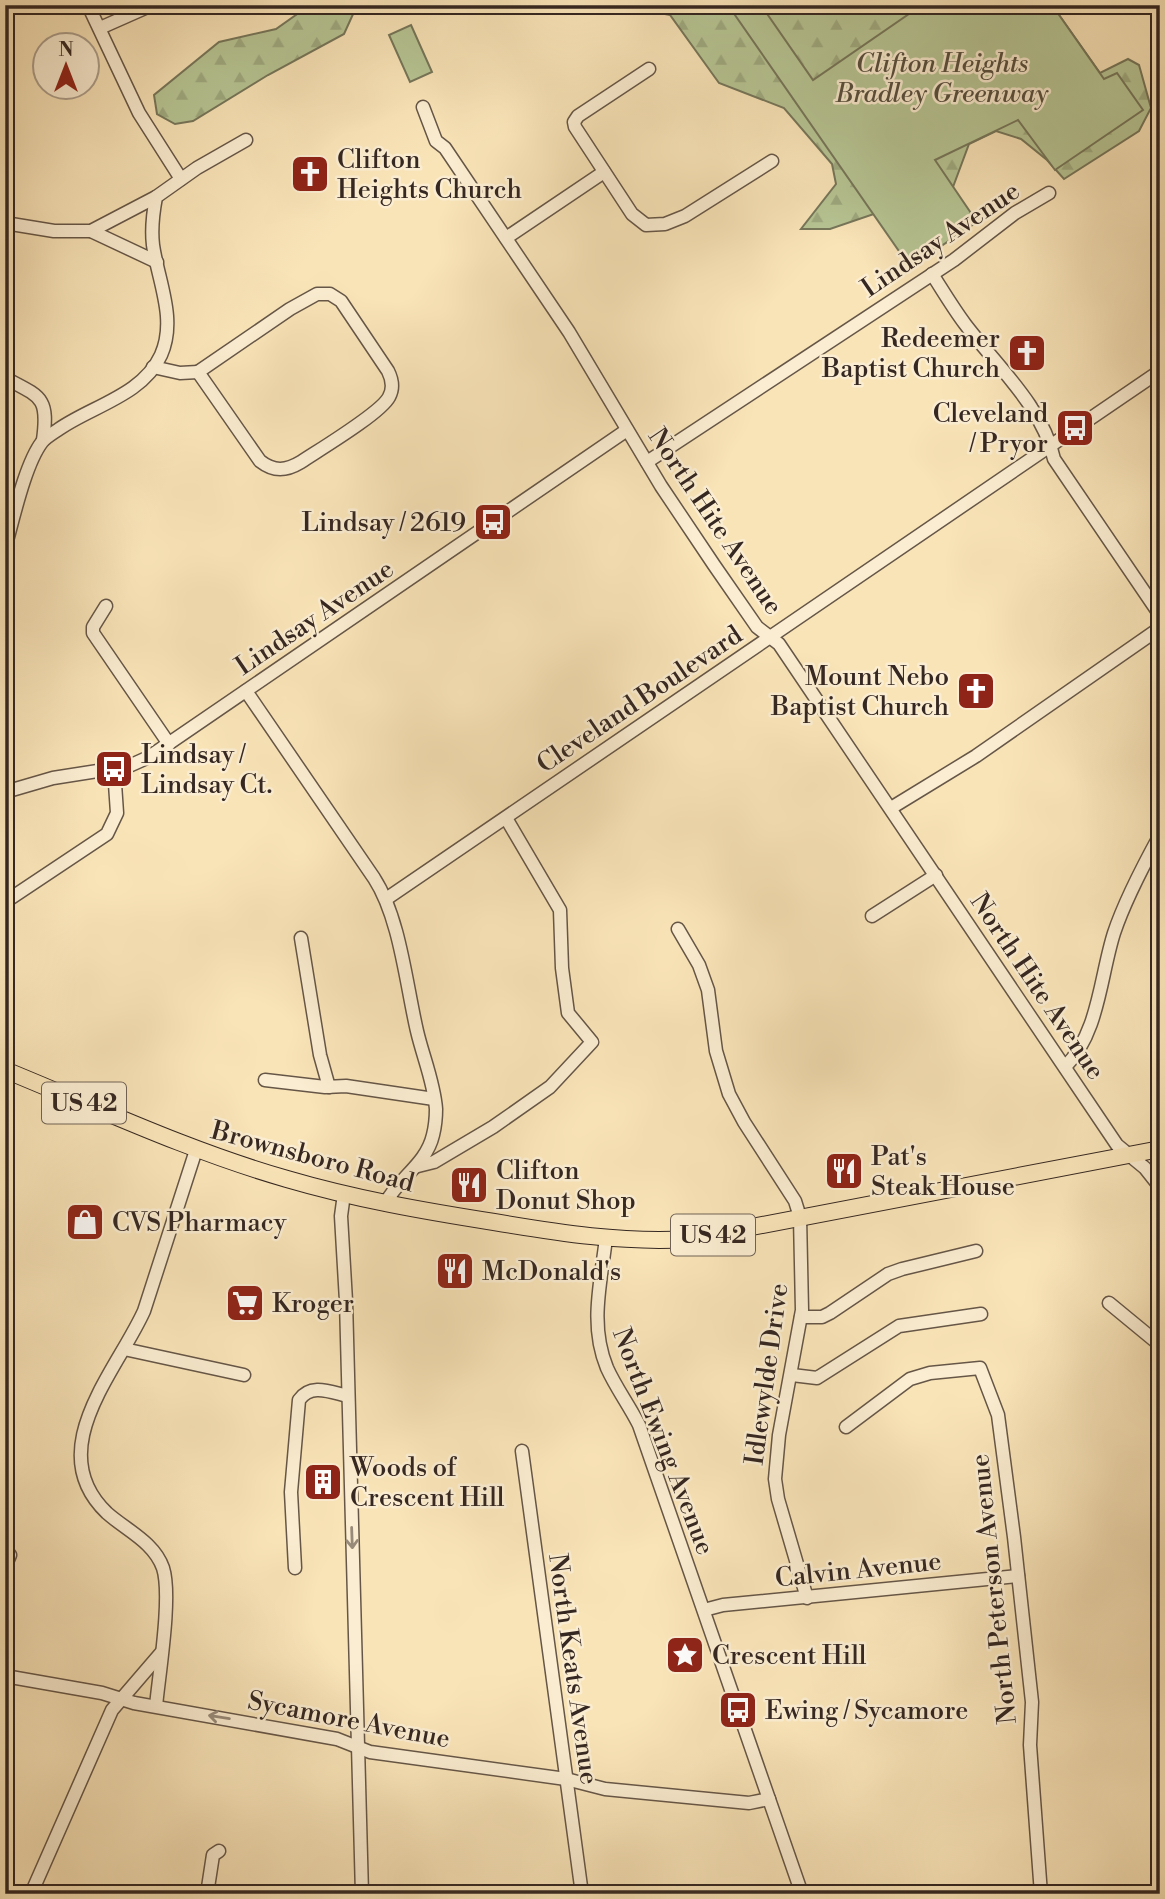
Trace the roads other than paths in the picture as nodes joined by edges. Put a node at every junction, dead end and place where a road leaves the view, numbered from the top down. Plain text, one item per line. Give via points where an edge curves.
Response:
1 (88, 5) edge
2 (152, 5) edge
3 (100, 28) junction
4 (649, 69) dead end
5 (423, 107) dead end
6 (246, 140) dead end
7 (772, 161) dead end
8 (604, 172) junction
9 (181, 179) junction
10 (1049, 193) dead end
11 (156, 197) junction
12 (5, 223) edge
13 (91, 231) junction
14 (506, 238) junction
15 (157, 262) junction
16 (932, 274) junction
17 (153, 367) junction
18 (1160, 371) edge
19 (198, 372) junction
20 (5, 378) edge
21 (627, 430) junction
22 (43, 440) junction
23 (1051, 445) junction
24 (647, 462) junction
25 (6, 546) edge
26 (106, 606) dead end
27 (1160, 615) edge
28 (1160, 628) edge
29 (770, 637) junction
30 (246, 691) junction
31 (169, 744) junction
32 (114, 769) junction
33 (5, 792) edge
34 (891, 808) junction
35 (506, 818) junction
36 (1160, 835) edge
37 (936, 875) junction
38 (386, 899) junction
39 (5, 902) edge
40 (872, 916) dead end
41 (678, 929) dead end
42 (301, 938) dead end
43 (1065, 1068) junction
44 (5, 1070) edge
45 (265, 1080) dead end
46 (329, 1087) junction
47 (434, 1099) junction
48 (1160, 1149) edge
49 (196, 1150) junction
50 (1130, 1156) junction
51 (418, 1166) junction
52 (1160, 1187) edge
53 (344, 1194) junction
54 (385, 1203) junction
55 (800, 1217) junction
56 (606, 1238) junction
57 (976, 1251) dead end
58 (1109, 1303) dead end
59 (981, 1314) dead end
60 (801, 1317) junction
61 (1160, 1345) edge
62 (124, 1349) junction
63 (244, 1375) dead end
64 (792, 1376) junction
65 (348, 1396) junction
66 (846, 1427) dead end
67 (522, 1451) dead end
68 (5, 1553) edge
69 (5, 1567) edge
70 (295, 1569) dead end
71 (1018, 1576) junction
72 (807, 1598) junction
73 (704, 1610) junction
74 (161, 1653) junction
75 (5, 1675) edge
76 (121, 1698) junction
77 (156, 1706) junction
78 (358, 1746) junction
79 (566, 1779) junction
80 (769, 1799) junction
81 (219, 1851) dead end
82 (31, 1894) edge
83 (207, 1894) edge
84 (362, 1894) edge
85 (582, 1894) edge
86 (802, 1894) edge
87 (1041, 1894) edge

1 - 3 street
2 - 3 street
3 - 9 street via 139,113
4 - 8 street via 575,119 575,127
5 - 14 street, North Hite Avenue via 436,141
6 - 9 street
7 - 8 street via 699,208 656,226 638,220
8 - 14 street
9 - 11 street
10 - 16 street, Lindsay Avenue
11 - 13 street
11 - 15 street via 152,229
12 - 13 street
13 - 15 street
14 - 21 street, North Hite Avenue
15 - 17 street via 167,325 161,355
16 - 23 street via 1016,388
16 - 24 street, Lindsay Avenue
17 - 19 street
17 - 22 street via 135,386
18 - 23 street, Cleveland Boulevard
19 - 19 street via 260,461 279,470 292,468 381,407 392,391 388,370 345,305 330,294 305,300
20 - 22 street via 42,402 46,417
21 - 24 street, North Hite Avenue
21 - 30 street, Lindsay Avenue
22 - 25 street via 32,460
23 - 27 street via 1054,459
23 - 29 street, Cleveland Boulevard
24 - 29 street, North Hite Avenue via 714,565 757,626
26 - 31 street via 93,633
28 - 34 street via 976,757
29 - 34 street, North Hite Avenue via 779,643
29 - 35 street, Cleveland Boulevard
30 - 31 street, Lindsay Avenue
30 - 38 street
31 - 32 street, Lindsay Avenue via 140,762
32 - 33 street, Lindsay Avenue via 53,778
32 - 39 street via 117,813 107,834
34 - 37 street, North Hite Avenue
35 - 38 street, Cleveland Boulevard
35 - 51 street via 560,910 568,1013 592,1042 550,1087 493,1127 434,1162
36 - 43 street via 1116,929 1089,1030
37 - 40 street
37 - 43 street, North Hite Avenue
38 - 47 street
41 - 55 street, Idlewylde Drive via 708,990 716,1051 729,1094 795,1200
42 - 46 street
43 - 50 street, North Hite Avenue via 1117,1145
44 - 49 main road, Brownsboro Road / US 42
45 - 46 street
46 - 47 street
47 - 51 street via 434,1132
48 - 50 main road, Brownsboro Road / US 42
49 - 53 main road, Brownsboro Road / US 42
49 - 62 street via 155,1283
50 - 52 street, North Hite Avenue
50 - 55 main road, Brownsboro Road / US 42
51 - 54 street via 397,1184
53 - 54 main road, Brownsboro Road / US 42
53 - 65 street
54 - 56 main road, Brownsboro Road / US 42
55 - 56 main road, Brownsboro Road / US 42 via 689,1240
55 - 60 street, Idlewylde Drive
56 - 73 street, North Ewing Avenue via 596,1319 598,1343 615,1385 639,1425
57 - 60 street via 901,1269 822,1317
58 - 61 street
59 - 64 street via 899,1326 817,1378
60 - 64 street, Idlewylde Drive
62 - 63 street
62 - 74 street via 89,1411 82,1462 98,1503 154,1551 163,1569 166,1595
64 - 72 street, Idlewylde Drive via 775,1479
65 - 70 street via 313,1389 299,1400 291,1492
65 -> 78 street
66 - 71 street, North Peterson Avenue via 910,1379 980,1367 998,1415
67 - 79 street, North Keats Avenue
68 - 69 street via 10,1555
71 - 72 street, Calvin Avenue
71 - 87 street, North Peterson Avenue via 1032,1702 1030,1745
72 - 73 street, Calvin Avenue
73 - 80 street, North Ewing Avenue
74 - 76 street
74 - 77 street
75 - 76 street, Sycamore Avenue
76 - 77 street, Sycamore Avenue
76 - 82 street
78 -> 77 street, Sycamore Avenue
78 - 79 street, Sycamore Avenue via 370,1752
78 - 84 street
79 - 80 street, Sycamore Avenue via 605,1789 749,1803
79 - 85 street, North Keats Avenue
80 - 86 street, North Ewing Avenue
81 - 83 street via 213,1855

